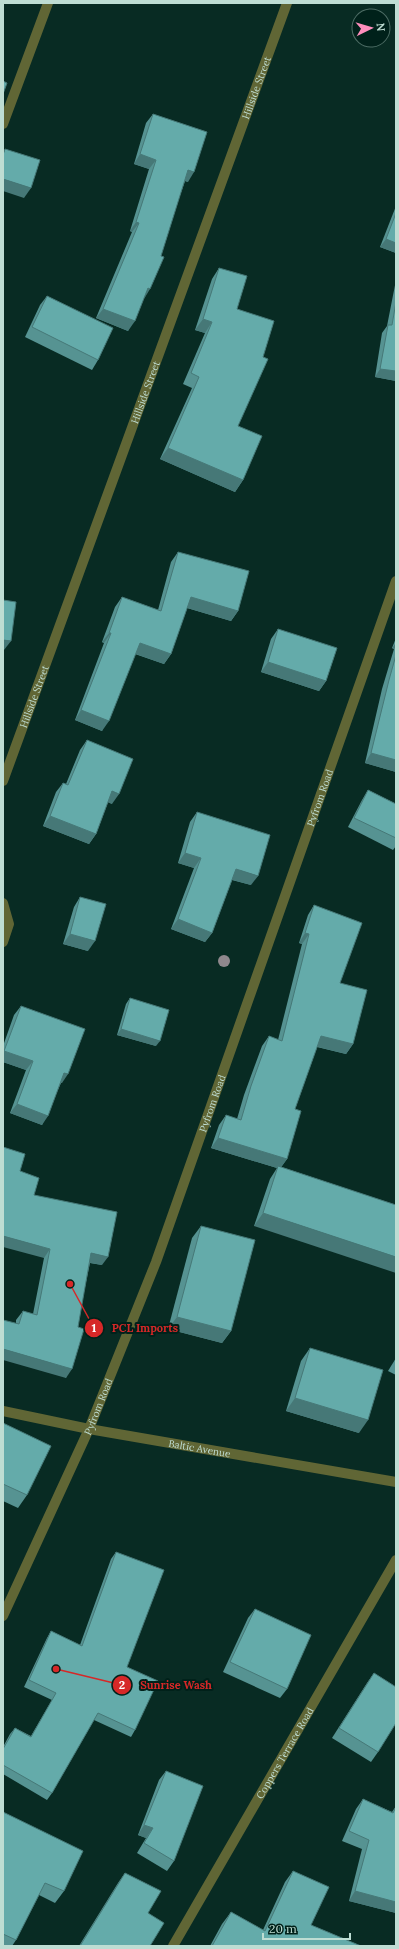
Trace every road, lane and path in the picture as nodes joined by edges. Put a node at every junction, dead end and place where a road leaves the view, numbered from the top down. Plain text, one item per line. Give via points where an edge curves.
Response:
1 (48, 3) edge
2 (287, 3) edge
3 (3, 124) edge
4 (396, 581) edge
5 (3, 781) edge
6 (3, 904) edge
7 (3, 942) edge
8 (3, 1411) edge
9 (88, 1429) junction
10 (396, 1482) edge
11 (396, 1560) edge
12 (3, 1616) edge
13 (173, 1946) edge

1 - 3 street
2 - 5 street, Hillside Street
4 - 9 street, Pyfrom Road via 156,1262
6 - 7 street via 9,924
8 - 9 street, Baltic Avenue
9 - 10 street, Baltic Avenue
9 - 12 street, Pyfrom Road
11 - 13 street, Coppers Terrace Road

